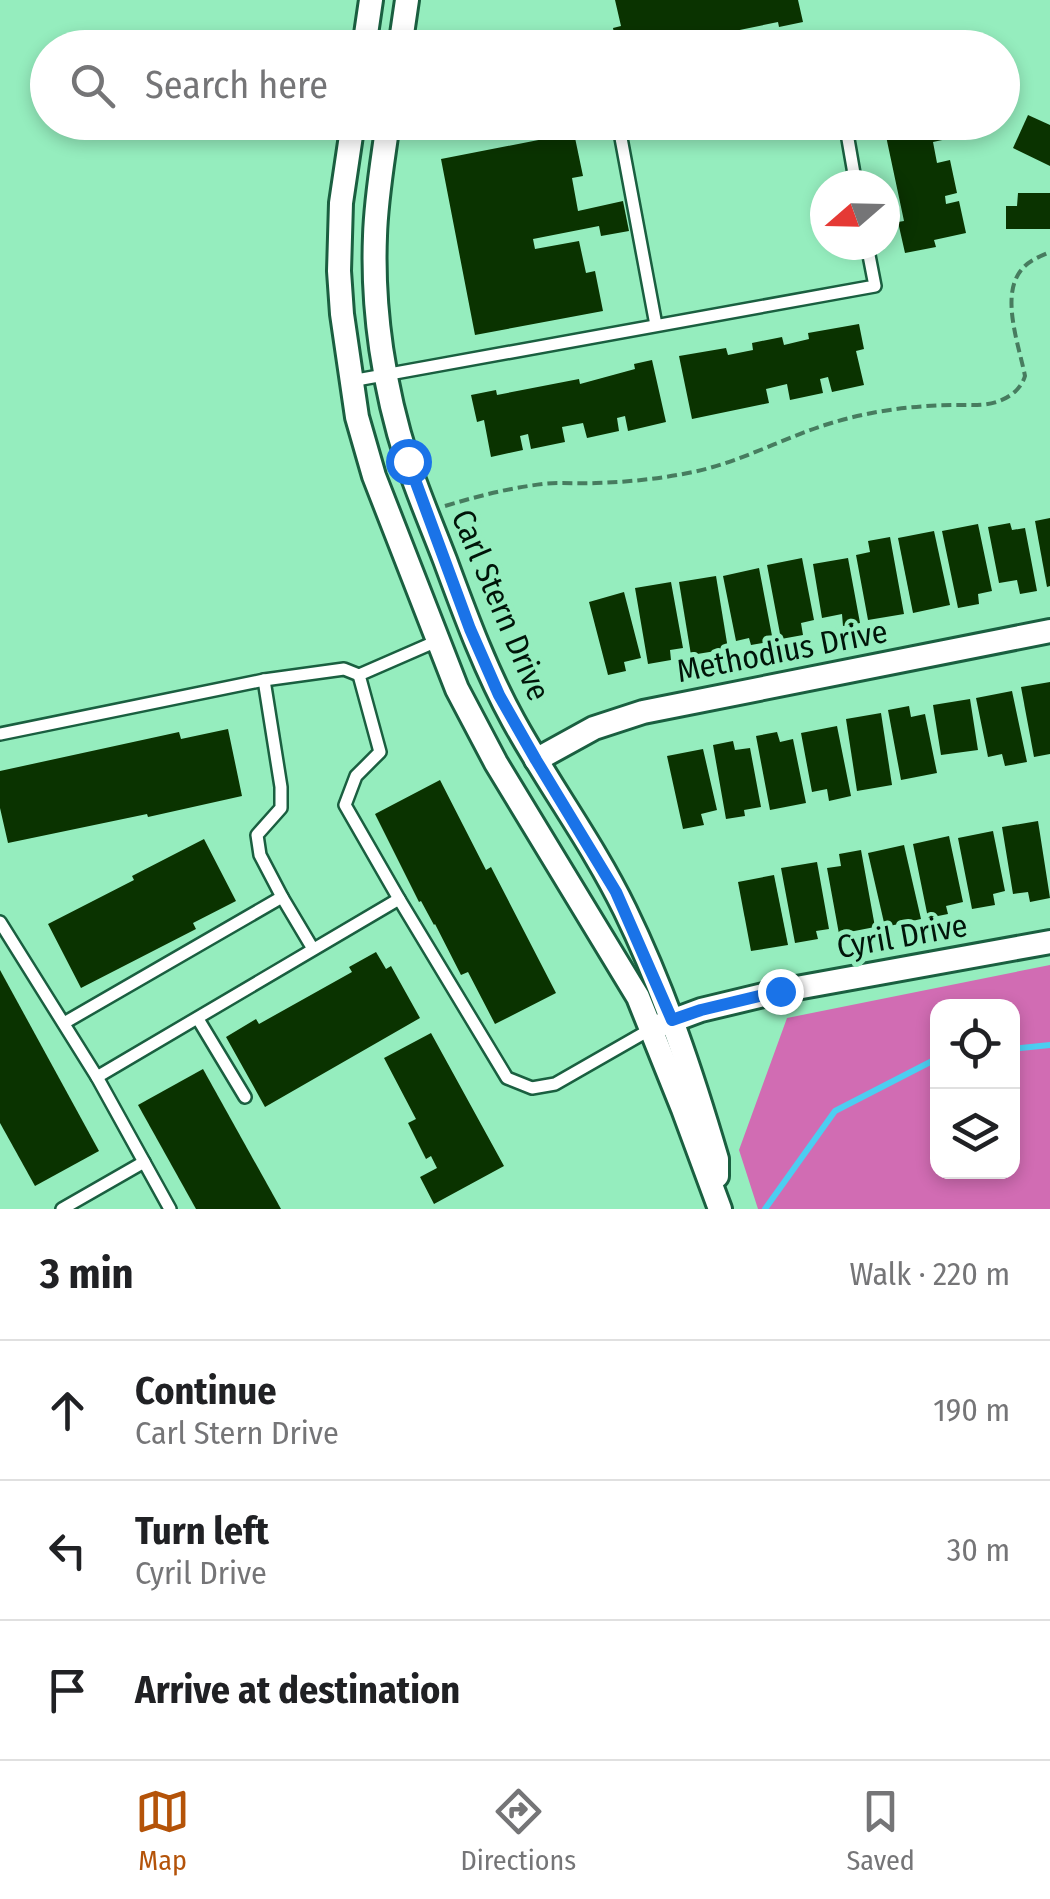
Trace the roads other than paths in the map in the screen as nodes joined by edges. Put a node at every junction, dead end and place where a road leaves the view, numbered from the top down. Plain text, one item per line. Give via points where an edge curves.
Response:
1 (371, 0) edge
2 (408, 0) edge
3 (367, 30) edge
4 (403, 30) edge
5 (350, 140) edge
6 (386, 140) edge
7 (621, 140) edge
8 (848, 140) edge
9 (853, 170) edge
10 (871, 260) edge
11 (656, 326) junction
12 (386, 375) junction
13 (351, 381) junction
14 (1050, 630) edge
15 (437, 641) junction
16 (360, 676) junction
17 (264, 680) junction
18 (0, 734) edge
19 (536, 760) junction
20 (282, 897) junction
21 (398, 900) junction
22 (0, 922) edge
23 (1050, 942) edge
24 (314, 950) junction
25 (198, 1019) junction
26 (64, 1024) junction
27 (662, 1025) junction
28 (97, 1077) junction
29 (245, 1097) dead end
30 (144, 1162) junction
31 (719, 1204) edge
32 (62, 1209) edge
33 (170, 1209) edge

1 - 3 street
2 - 4 street
5 - 13 street via 340,271
6 - 12 street, Carl Stern Drive via 374,266
7 - 11 lane
8 - 9 lane
10 - 11 lane via 875,286
11 - 12 lane
12 - 13 lane
12 - 19 street, Carl Stern Drive via 408,461 470,629
13 - 15 street via 374,476
14 - 19 street, Methodius Drive via 643,712 594,728
15 - 16 lane
15 - 27 street via 496,763 638,997
16 - 17 lane via 344,669
16 - 21 lane via 380,752 356,776 346,805
17 - 18 lane
17 - 20 lane via 282,787 280,808 257,834
19 - 27 street, Carl Stern Drive via 624,909
20 - 24 lane
20 - 26 lane
21 - 24 lane
21 - 27 lane via 507,1078 532,1088 556,1084
22 - 26 lane
23 - 27 street, Cyril Drive via 780,991
24 - 25 lane
25 - 28 lane
25 - 29 lane
26 - 28 lane
27 - 31 street via 716,1159
28 - 30 lane
30 - 32 lane
30 - 33 lane

